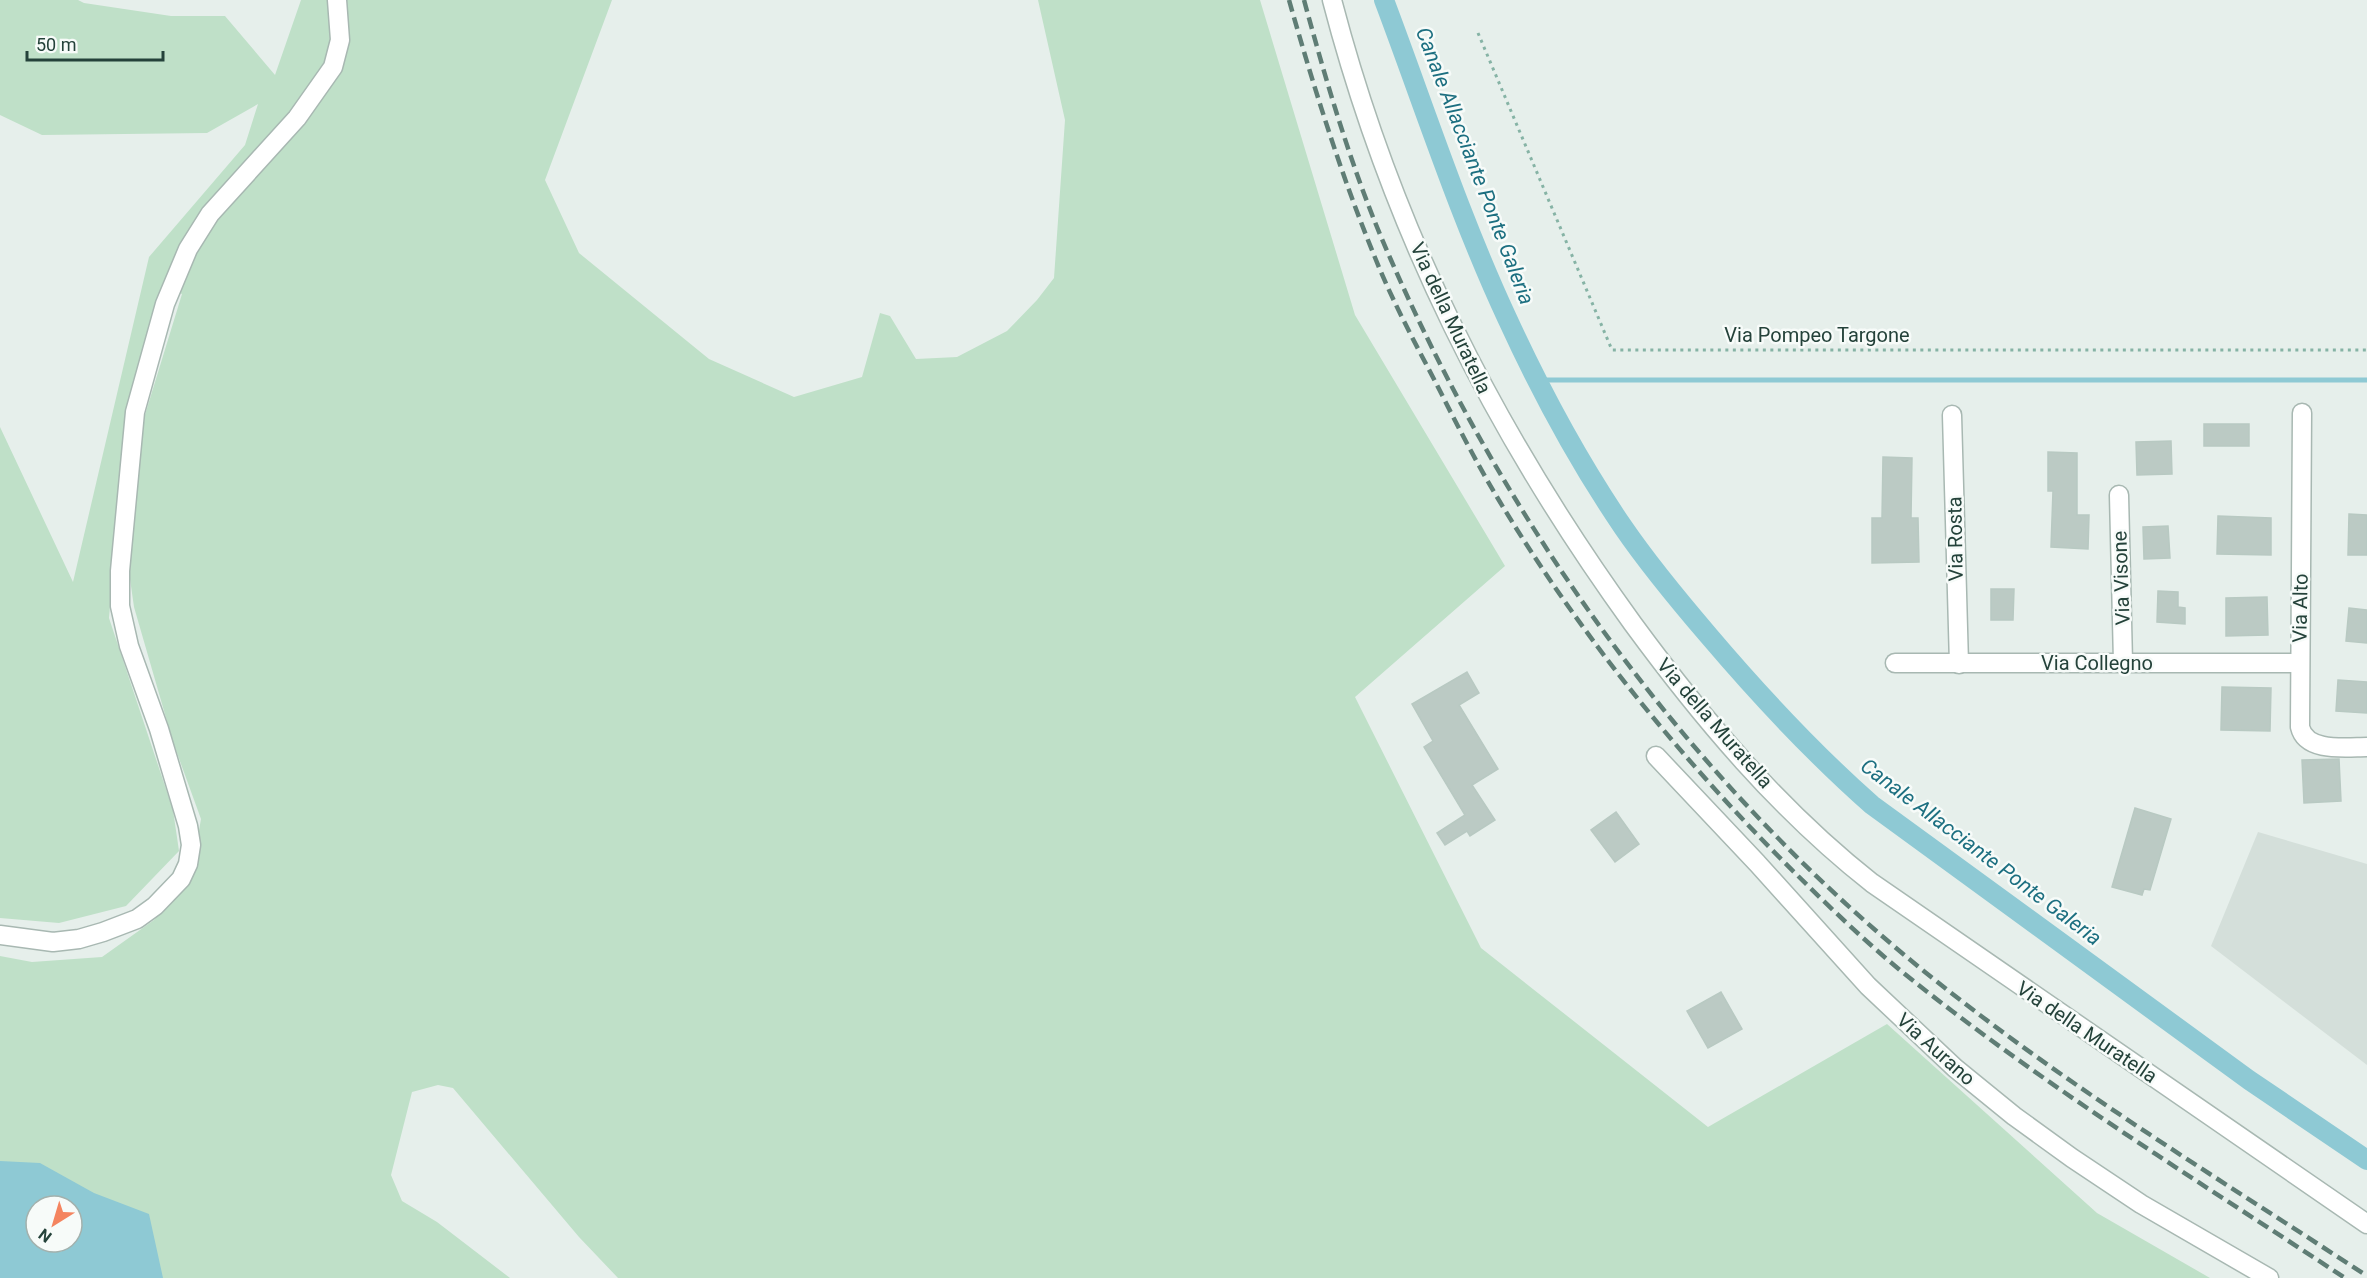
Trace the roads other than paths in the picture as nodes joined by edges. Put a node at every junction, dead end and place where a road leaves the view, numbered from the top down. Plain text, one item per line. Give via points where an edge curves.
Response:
1 (337, 0) edge
2 (1332, 0) edge
3 (2302, 413) dead end
4 (1952, 415) dead end
5 (2119, 495) dead end
6 (2123, 662) junction
7 (1895, 663) dead end
8 (2299, 663) junction
9 (1959, 664) junction
10 (2367, 747) edge
11 (1656, 756) dead end
12 (0, 935) edge
13 (2367, 1224) edge
14 (2269, 1278) edge

1 - 12 street via 340,40 333,67 297,118 210,214 188,249 165,304 135,412 120,606 129,646 188,826 188,864 181,879 155,906 136,919 103,932 53,942
2 - 13 street, Via della Muratella via 1379,153 1426,272 1478,379 1567,529 1698,710 1788,807 1872,883
3 - 8 street, Via Alto
4 - 9 street, Via Rosta
5 - 6 street, Via Visone
6 - 8 street, Via Collegno
6 - 9 street, Via Collegno
7 - 9 street, Via Collegno
8 - 10 street, Via Alto via 2300,727 2304,737 2325,746
11 - 14 street, Via Aurano via 1868,986 1946,1060 2072,1158 2141,1204

